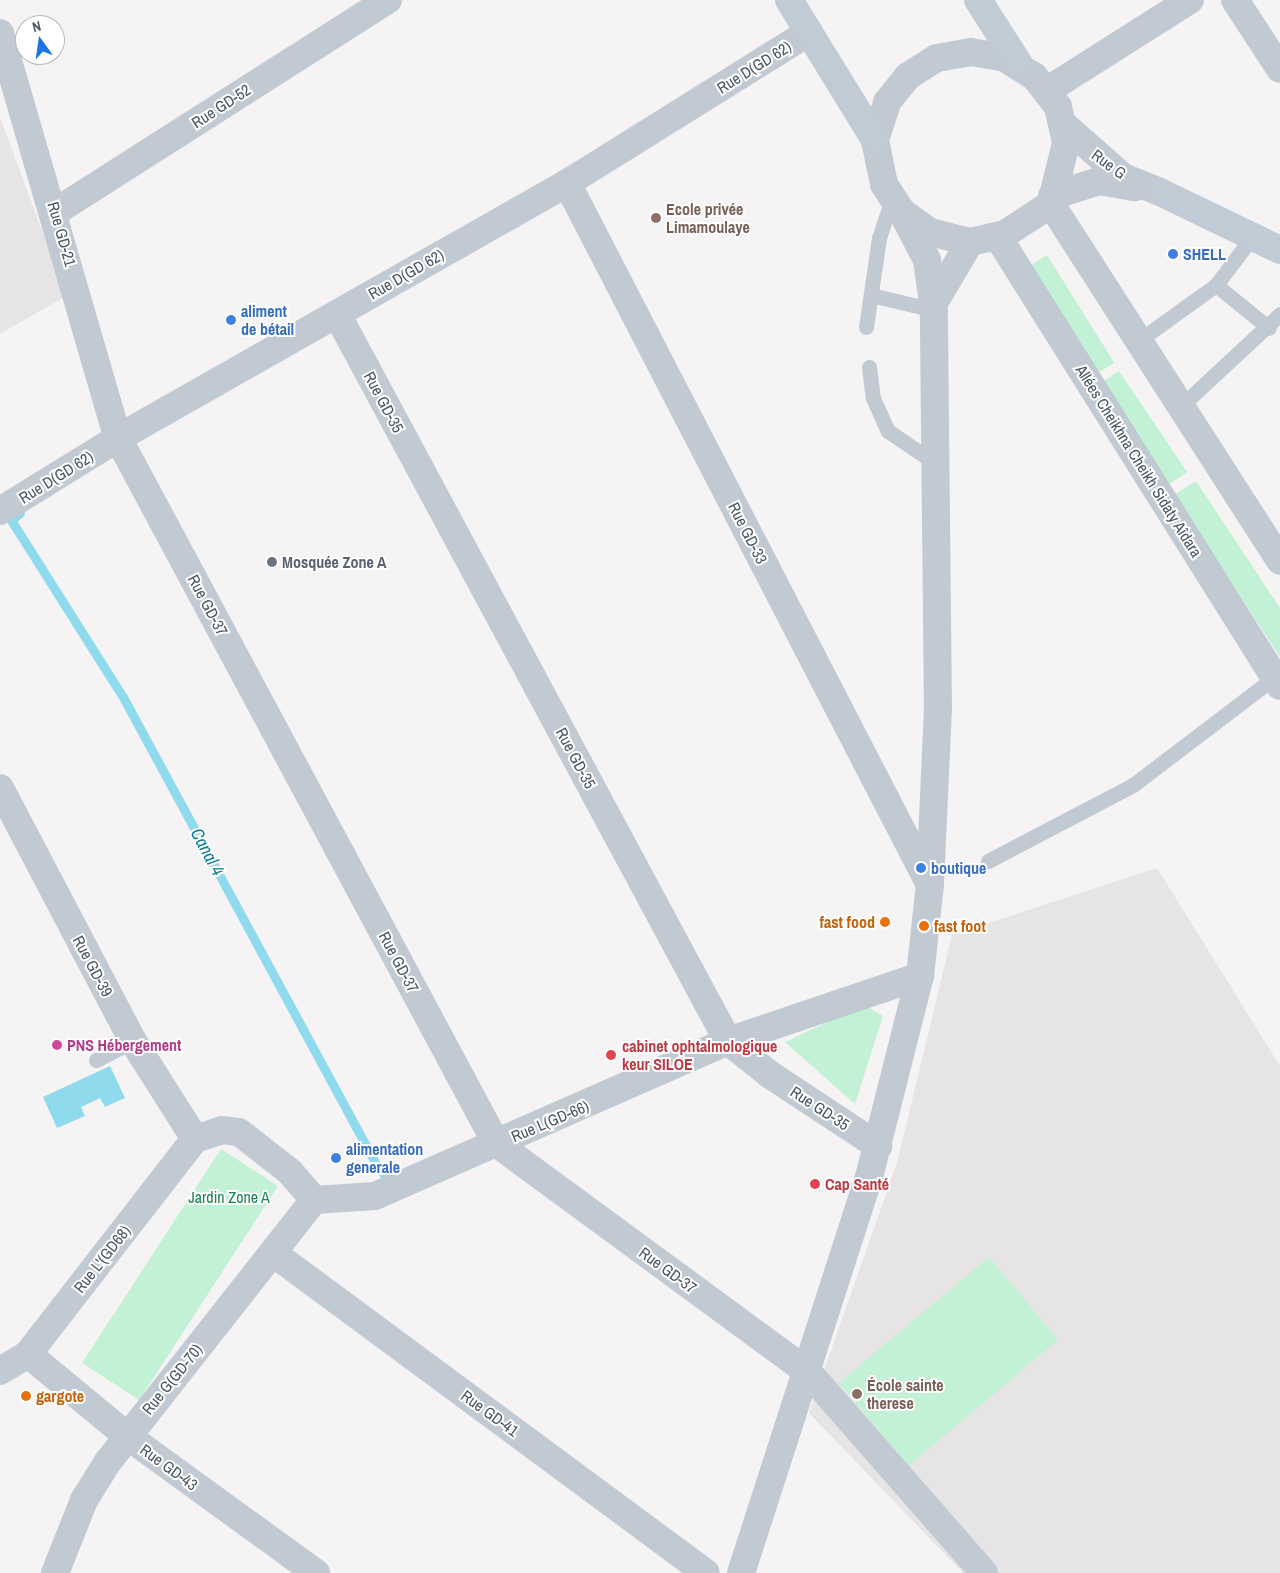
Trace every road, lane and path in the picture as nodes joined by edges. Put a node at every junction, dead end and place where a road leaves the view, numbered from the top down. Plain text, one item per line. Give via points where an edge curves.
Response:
1 (388, 0) edge
2 (790, 0) edge
3 (978, 0) edge
4 (1235, 0) edge
5 (1186, 1) edge
6 (809, 32) junction
7 (0, 33) edge
8 (1018, 64) junction
9 (1280, 69) edge
10 (1048, 90) junction
11 (1064, 125) junction
12 (875, 140) junction
13 (567, 183) junction
14 (1160, 192) junction
15 (1051, 200) junction
16 (897, 205) junction
17 (55, 212) junction
18 (998, 237) junction
19 (1252, 237) junction
20 (970, 242) junction
21 (1280, 250) edge
22 (1216, 285) junction
23 (871, 295) junction
24 (934, 306) junction
25 (337, 314) junction
26 (1280, 314) edge
27 (866, 328) dead end
28 (1269, 328) junction
29 (1138, 341) junction
30 (869, 367) dead end
31 (1181, 406) junction
32 (118, 438) junction
33 (936, 463) junction
34 (0, 511) edge
35 (1280, 561) edge
36 (1277, 681) edge
37 (0, 788) edge
38 (988, 861) dead end
39 (930, 884) junction
40 (920, 976) junction
41 (133, 1041) junction
42 (728, 1041) junction
43 (96, 1060) dead end
44 (195, 1139) junction
45 (496, 1143) junction
46 (878, 1146) junction
47 (314, 1200) junction
48 (274, 1253) junction
49 (28, 1354) junction
50 (0, 1371) edge
51 (808, 1373) junction
52 (126, 1436) junction
53 (55, 1573) edge
54 (316, 1573) edge
55 (706, 1573) edge
56 (741, 1573) edge
57 (984, 1573) edge

1 - 17 street, Rue GD-52
2 - 6 main road
3 - 8 main road
4 - 9 street
5 - 10 street
6 - 12 main road
6 - 13 street, Rue D(GD 62)
7 - 17 street, Rue GD-21
8 - 10 street
8 - 12 street via 970,52 921,65 887,102
10 - 11 street
11 - 14 street, Rue G via 1123,176
11 - 15 street via 1065,162
12 - 16 street via 878,168
13 - 25 street, Rue D(GD 62)
13 - 39 street, Rue GD-33
14 - 15 street via 1099,181
14 - 19 main road
15 - 18 street via 1021,226
15 - 29 street
16 - 20 street via 930,232
16 - 23 lane via 879,238
16 - 24 street via 927,260
17 - 32 street, Rue GD-21
18 - 20 street
18 - 36 street, Allées Cheikhna Cheikh Sidaty Aîdara
19 - 21 main road
19 - 22 lane
20 - 24 street
22 - 28 lane
22 - 29 lane
23 - 24 lane
23 - 27 lane
24 - 33 street
25 - 32 street, Rue D(GD 62)
25 - 42 street, Rue GD-35
26 - 28 lane
28 - 31 lane
29 - 31 street
30 - 33 lane via 873,398 888,431
31 - 35 street
32 - 34 street, Rue D(GD 62)
32 - 45 street, Rue GD-37
33 - 39 street via 938,711
36 - 38 lane via 1133,785
37 - 41 street, Rue GD-39
39 - 40 street
40 - 42 street, Rue L(GD-66)
40 - 46 street
41 - 43 lane
41 - 44 street, Rue GD-39
42 - 45 street, Rue L(GD-66)
42 - 46 street, Rue GD-35 via 769,1074
44 - 47 street via 222,1130 239,1132 290,1172
44 - 49 street, Rue L'(GD68)
45 - 47 street, Rue L(GD-66) via 375,1196
45 - 51 street, Rue GD-37
46 - 51 street
47 - 48 street, Rue G(GD-70)
48 - 52 street, Rue G(GD-70)
48 - 55 street, Rue GD-41
49 - 50 street, Rue L'(GD68)
49 - 52 street, Rue GD-43
51 - 56 street
51 - 57 street, Rue GD-37
52 - 53 street, Rue G(GD-70) via 84,1500
52 - 54 street, Rue GD-43

